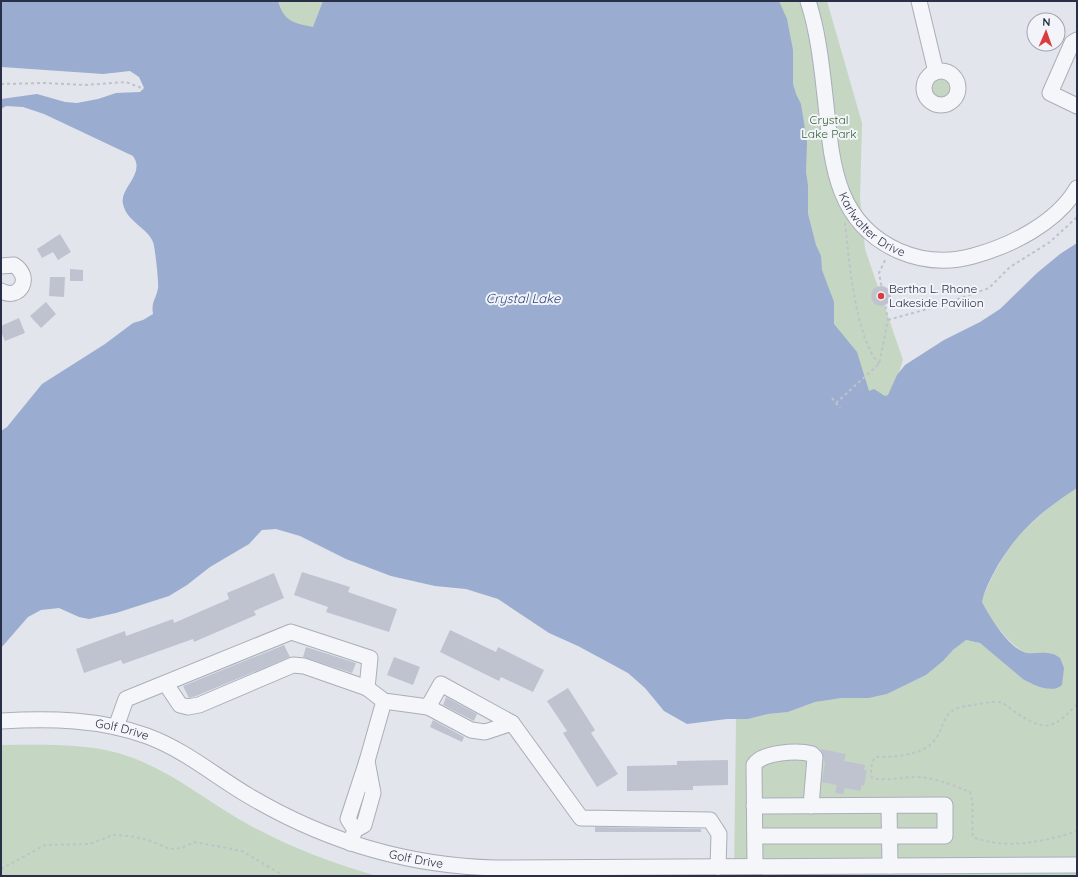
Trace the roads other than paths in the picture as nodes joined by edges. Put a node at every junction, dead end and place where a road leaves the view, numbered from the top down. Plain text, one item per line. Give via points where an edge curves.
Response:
1 (808, 1) edge
2 (919, 1) edge
3 (1077, 40) edge
4 (936, 72) dead end
5 (1077, 106) edge
6 (1077, 188) edge
7 (1, 266) edge
8 (1, 291) edge
9 (166, 684) junction
10 (367, 688) junction
11 (384, 701) junction
12 (428, 707) junction
13 (1, 721) edge
14 (512, 723) junction
15 (116, 727) junction
16 (754, 806) junction
17 (811, 806) junction
18 (889, 806) junction
19 (352, 836) junction
20 (756, 836) junction
21 (890, 836) junction
22 (1077, 865) edge
23 (890, 866) junction
24 (718, 867) junction
25 (757, 870) edge
26 (962, 871) edge

1 - 6 street, Karlwalter Drive via 818,38 833,166 844,198 862,224 891,247 916,257 938,260 981,254 1043,225 1062,209
2 - 4 street
3 - 5 street via 1072,43 1050,93
7 - 8 street via 14,265 21,270 24,278 18,291 10,294
9 - 10 street via 180,705 188,707 199,705 293,665 304,666
9 - 10 street via 291,632 370,658
9 - 15 street via 126,699
10 - 11 street
11 - 12 street
11 - 19 street via 367,761 373,793 371,804 364,825
12 - 14 street via 471,730 484,732
12 - 14 street via 442,684
13 - 15 street, Golf Drive via 66,720
14 - 24 street via 581,818 710,820 719,834
15 - 19 street, Golf Drive via 169,745 308,827
16 - 17 street
16 - 17 street via 754,765 757,760 764,757 784,753 808,753 815,757
16 - 20 street
17 - 18 street
18 - 21 street
18 - 21 street via 945,805 945,836
19 - 24 street, Golf Drive via 414,860 473,867
20 - 21 street
20 - 25 street
21 - 23 street
22 - 26 street, Golf Drive
23 - 25 street, Golf Drive
23 - 26 street, Golf Drive
24 - 25 street, Golf Drive

